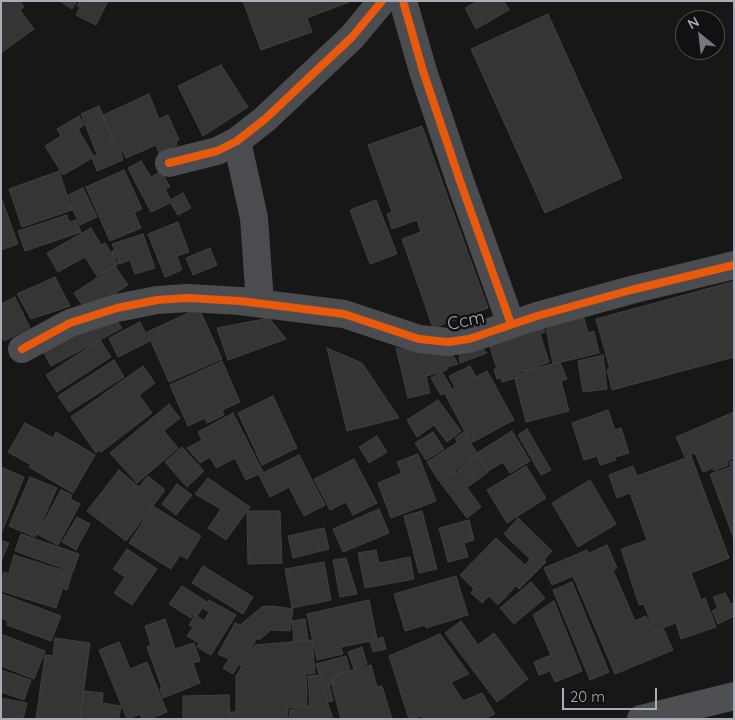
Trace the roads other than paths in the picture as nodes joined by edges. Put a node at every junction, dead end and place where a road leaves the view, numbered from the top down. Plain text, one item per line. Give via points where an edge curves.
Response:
1 (382, 1) edge
2 (403, 1) edge
3 (237, 141) junction
4 (169, 164) dead end
5 (734, 265) edge
6 (260, 303) junction
7 (511, 324) junction
8 (22, 348) dead end
9 (734, 696) edge
10 (641, 719) edge

1 - 3 street via 352,38
2 - 7 street via 456,172
3 - 4 street
3 - 6 street via 254,218
5 - 7 street, Ccm
6 - 7 street, Ccm via 344,314 419,339 448,342 469,339
6 - 8 street, Ccm via 188,298 157,300 116,308 70,323
9 - 10 main road

